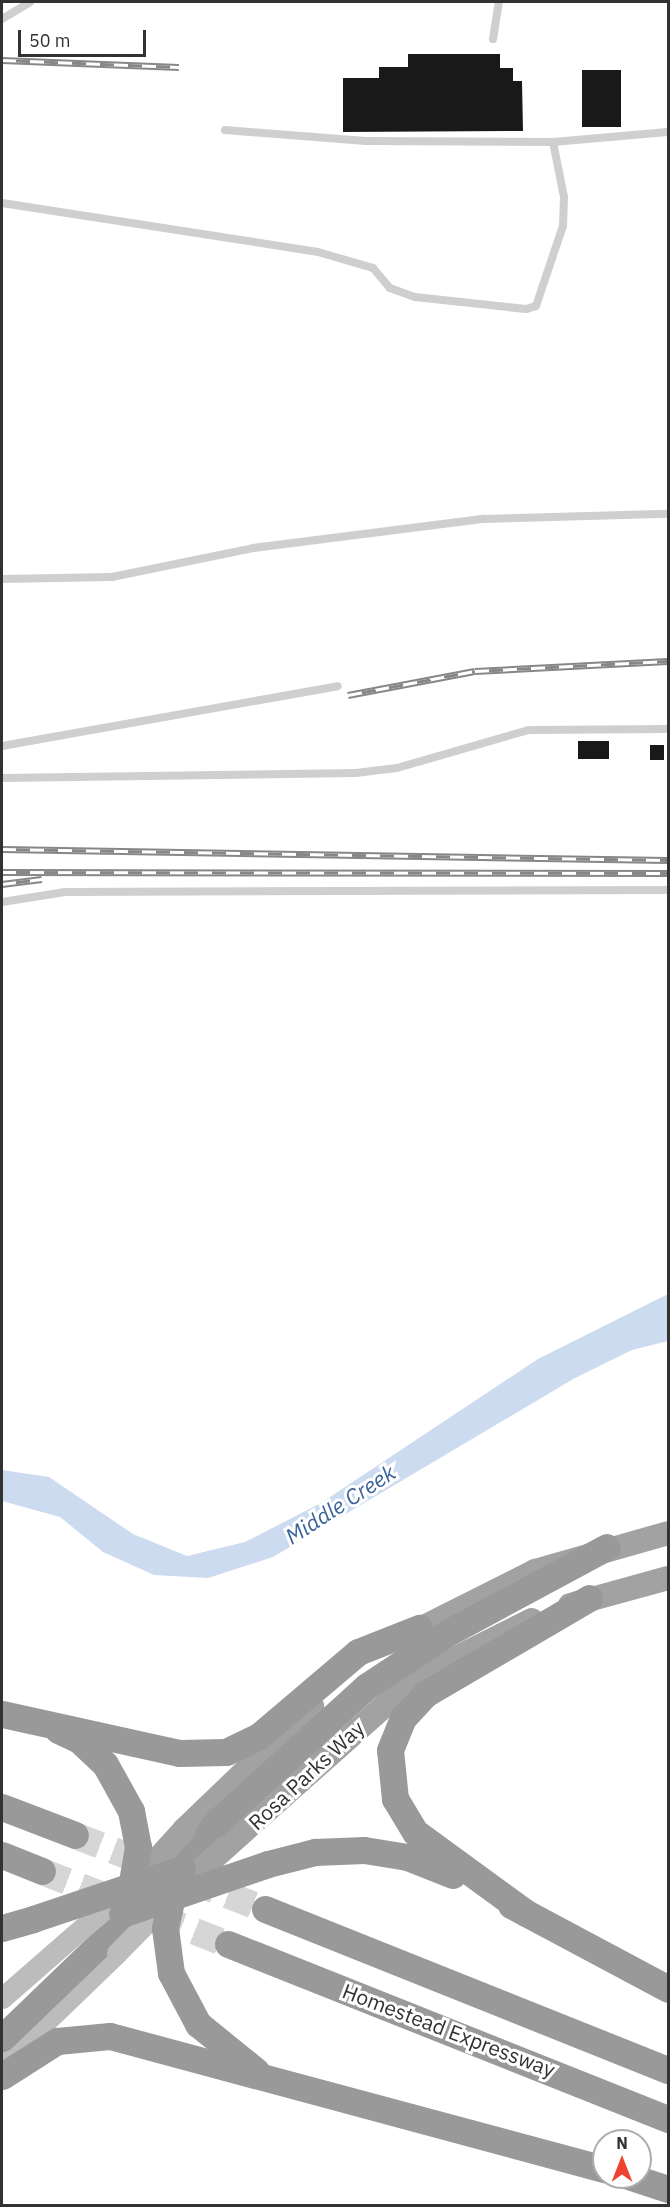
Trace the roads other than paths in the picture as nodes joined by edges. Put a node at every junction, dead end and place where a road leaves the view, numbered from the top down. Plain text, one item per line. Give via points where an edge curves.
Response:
1 (30, 2) edge
2 (499, 2) edge
3 (2, 19) edge
4 (493, 39) dead end
5 (225, 130) dead end
6 (669, 132) edge
7 (554, 142) junction
8 (2, 203) edge
9 (669, 514) edge
10 (2, 579) edge
11 (338, 686) dead end
12 (669, 729) edge
13 (2, 746) edge
14 (2, 778) edge
15 (669, 890) edge
16 (2, 902) edge
17 (669, 1533) edge
18 (607, 1547) junction
19 (669, 1578) edge
20 (589, 1598) junction
21 (419, 1628) junction
22 (13, 1717) edge
23 (2, 1807) edge
24 (75, 1835) tunnel mouth
25 (204, 1838) junction
26 (2, 1856) edge
27 (182, 1869) junction
28 (42, 1871) tunnel mouth
29 (134, 1884) junction
30 (171, 1898) junction
31 (265, 1909) tunnel mouth
32 (526, 1913) junction
33 (123, 1914) junction
34 (2, 1928) edge
35 (73, 1936) junction
36 (228, 1944) tunnel mouth
37 (107, 1949) junction
38 (669, 1989) edge
39 (2, 1998) edge
40 (2, 2038) edge
41 (2, 2064) edge
42 (669, 2070) edge
43 (260, 2073) junction
44 (2, 2076) edge
45 (669, 2120) edge
46 (592, 2166) edge
47 (652, 2184) edge
48 (669, 2189) edge

1 - 3 lane
2 - 4 lane
5 - 7 lane via 366,141
6 - 7 lane
7 - 8 lane via 564,197 563,226 536,306 526,309 415,297 390,288 373,268 318,252
9 - 10 lane via 484,519 253,548 112,577
11 - 13 lane
12 - 14 lane via 529,730 397,768 356,773
15 - 16 lane via 65,892
17 - 18 highway, Rosa Parks Way
18 - 21 highway, Rosa Parks Way via 501,1585
18 - 25 highway via 381,1675
19 - 20 highway, Rosa Parks Way
20 - 25 highway, Rosa Parks Way via 495,1637 407,1688 342,1740
20 - 32 highway via 424,1694 403,1718 390,1750 395,1799 415,1832
21 - 22 highway via 358,1652 259,1736 226,1752 179,1753 82,1728
21 - 25 highway, Rosa Parks Way via 329,1692
22 - 29 highway, bridge via 67,1734 92,1750 115,1779 131,1811 138,1847
23 - 24 highway
25 - 27 highway
25 - 29 highway, Rosa Parks Way, bridge
25 - 30 highway, Rosa Parks Way, bridge
26 - 28 highway
27 - 29 highway, bridge
27 - 30 highway, bridge
29 - 33 highway, bridge
29 - 34 highway, bridge
29 - 35 main road, Rosa Parks Way, bridge
30 - 32 highway, bridge via 267,1864 331,1851 398,1855 437,1867
30 - 33 highway, bridge
30 - 37 main road, Rosa Parks Way, bridge
30 - 43 highway, bridge via 165,1940 171,1973 198,2024
31 - 42 highway
32 - 38 highway
33 - 35 highway, bridge
33 - 37 highway
35 - 39 main road, Rosa Parks Way
36 - 45 highway, Homestead Expressway
37 - 40 highway
37 - 41 main road, Rosa Parks Way
43 - 44 highway via 226,2071 93,2034 49,2044
43 - 46 highway
47 - 48 highway

